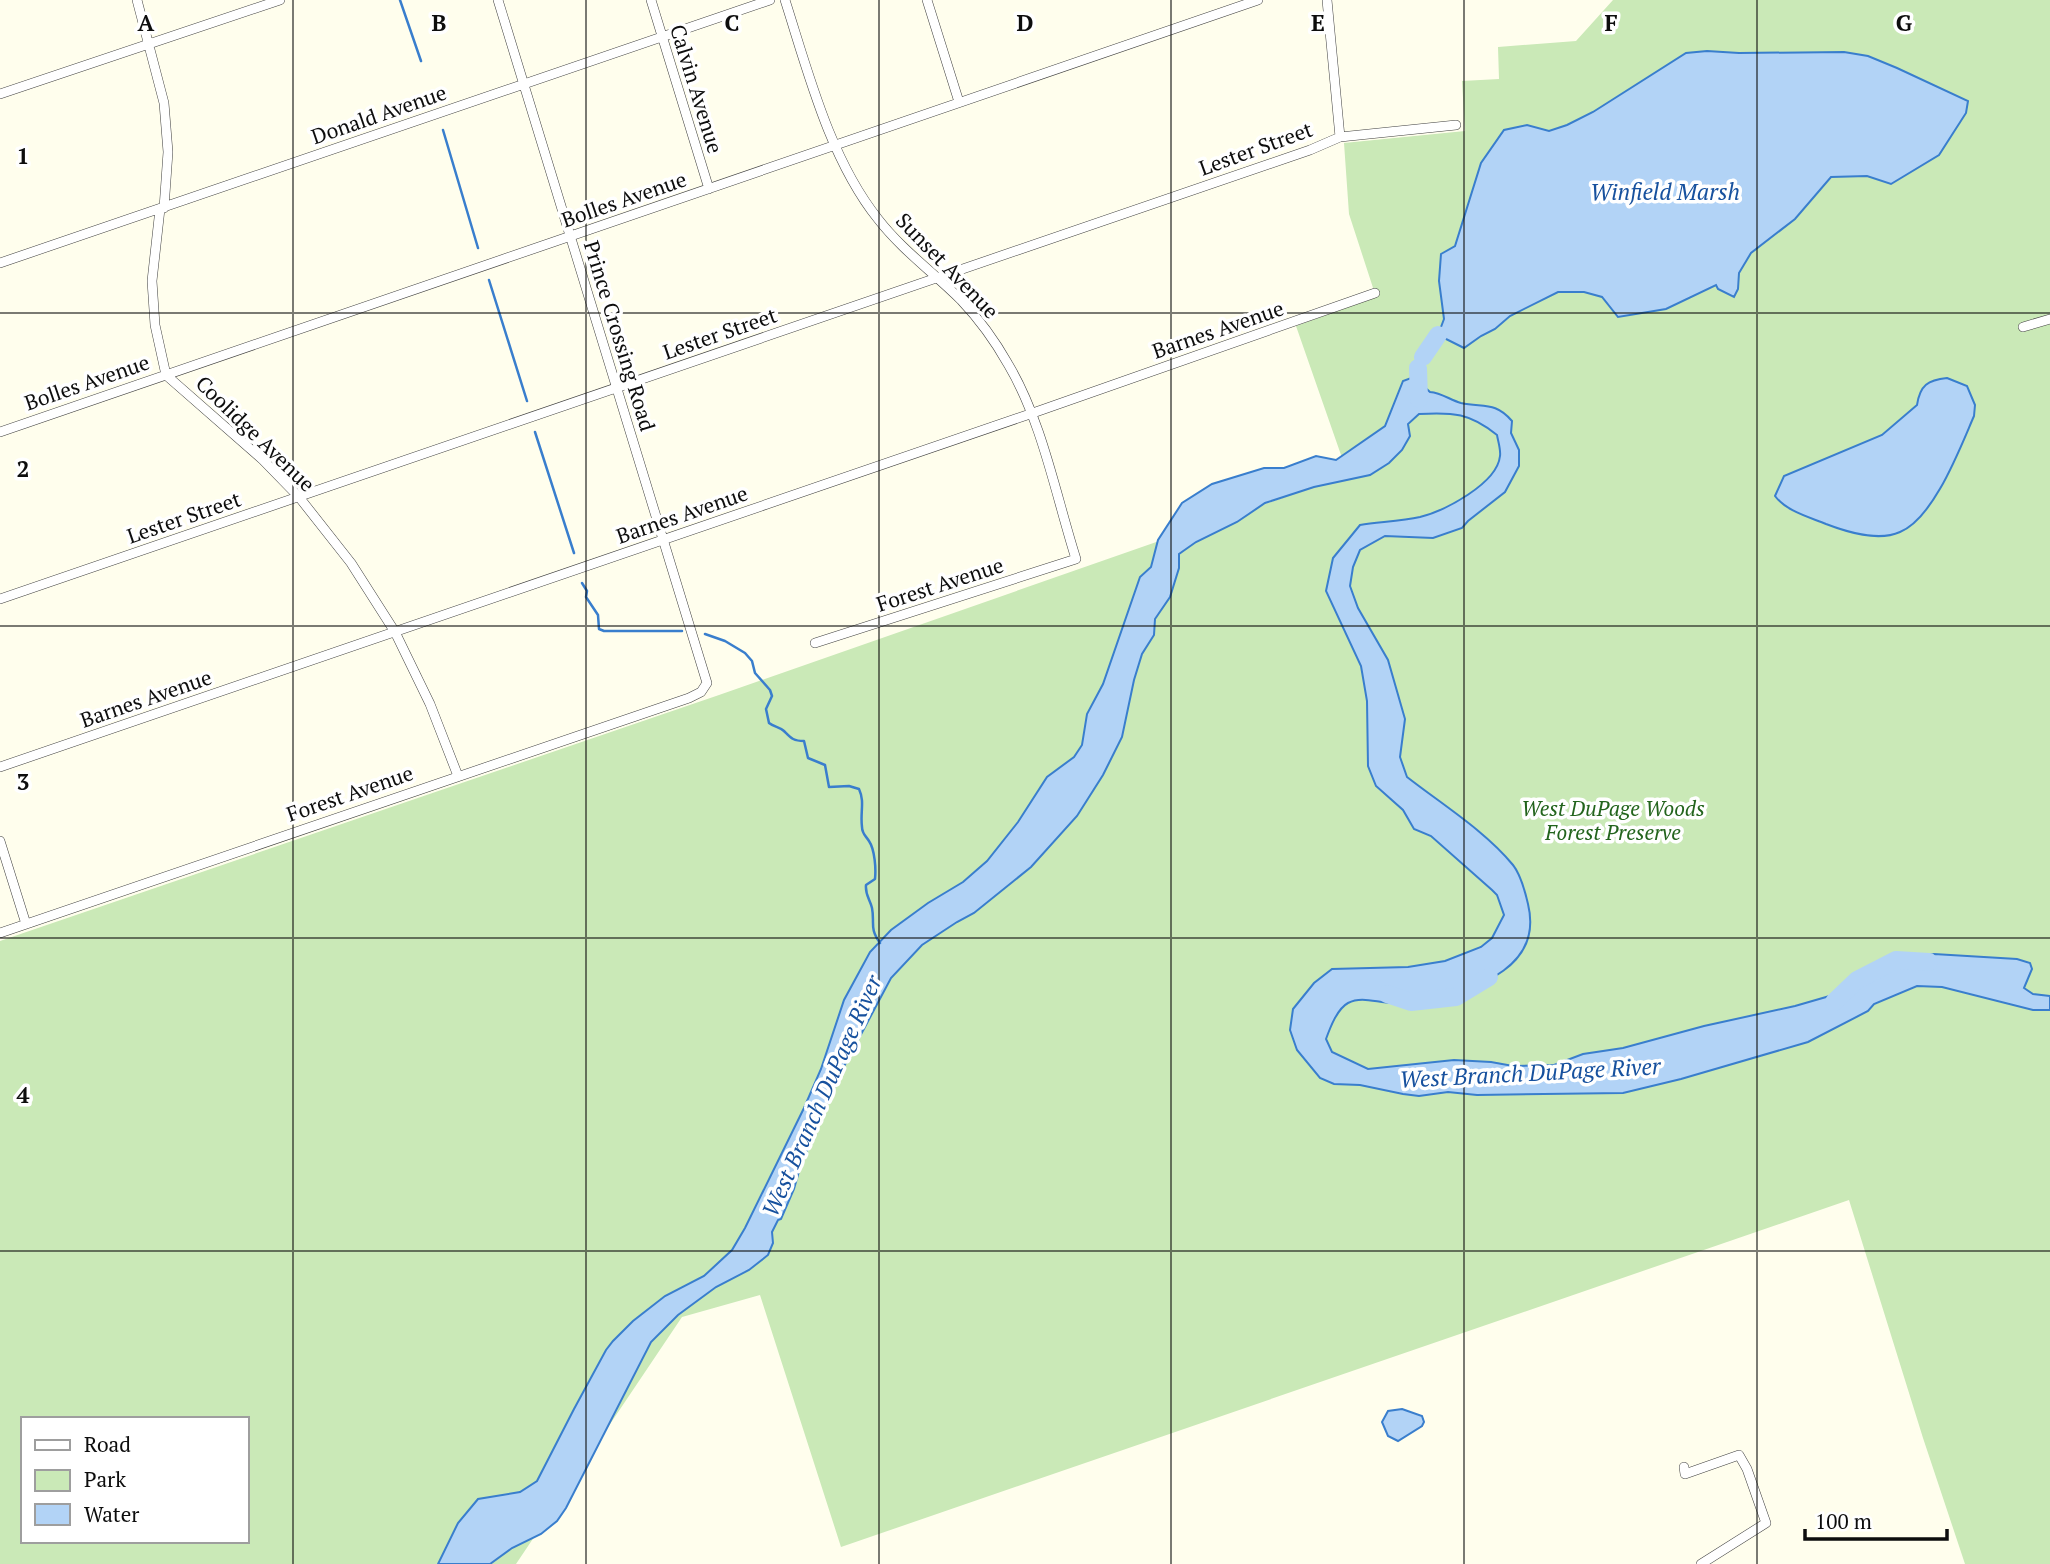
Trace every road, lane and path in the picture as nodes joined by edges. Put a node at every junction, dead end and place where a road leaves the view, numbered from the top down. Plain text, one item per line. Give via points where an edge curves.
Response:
1 (137, 0) edge
2 (280, 0) edge
3 (498, 0) edge
4 (651, 0) edge
5 (770, 0) edge
6 (785, 0) edge
7 (927, 0) edge
8 (1258, 0) edge
9 (1327, 0) edge
10 (662, 37) junction
11 (150, 44) junction
12 (524, 84) junction
13 (0, 94) edge
14 (959, 102) junction
15 (1457, 125) dead end
16 (1340, 137) junction
17 (836, 145) junction
18 (709, 189) junction
19 (162, 208) junction
20 (570, 236) junction
21 (0, 263) edge
22 (936, 278) junction
23 (1375, 293) dead end
24 (2050, 319) edge
25 (2023, 327) dead end
26 (166, 375) junction
27 (617, 388) junction
28 (1030, 414) junction
29 (0, 432) edge
30 (299, 497) junction
31 (664, 540) junction
32 (1076, 559) joint
33 (0, 599) edge
34 (395, 632) junction
35 (815, 643) dead end
36 (707, 683) joint
37 (0, 767) edge
38 (458, 776) junction
39 (0, 841) edge
40 (26, 924) junction
41 (0, 933) edge
42 (1684, 1467) dead end
43 (1701, 1564) edge

1 - 11 street, Coolidge Avenue
2 - 11 street
3 - 12 street, Prince Crossing Road
4 - 10 street, Calvin Avenue
5 - 10 street, Donald Avenue
6 - 17 street, Sunset Avenue
7 - 14 street
8 - 14 street, Bolles Avenue
9 - 16 street
10 - 12 street, Donald Avenue
10 - 18 street, Calvin Avenue
11 - 13 street
11 - 19 street, Coolidge Avenue via 166,122
12 - 19 street, Donald Avenue
12 - 20 street, Prince Crossing Road
14 - 17 street, Bolles Avenue
15 - 16 street, Lester Street
16 - 22 street, Lester Street
17 - 18 street, Bolles Avenue
17 - 22 street, Sunset Avenue via 875,216
18 - 20 street, Bolles Avenue
19 - 21 street, Donald Avenue
19 - 26 street, Coolidge Avenue via 152,281
20 - 26 street, Bolles Avenue
20 - 27 street, Prince Crossing Road
22 - 27 street, Lester Street
22 - 28 street, Sunset Avenue via 995,342
23 - 28 street, Barnes Avenue
24 - 25 street
26 - 29 street, Bolles Avenue
26 - 30 street, Coolidge Avenue
27 - 30 street, Lester Street
27 - 31 street, Prince Crossing Road
28 - 31 street, Barnes Avenue
28 - 32 street, Sunset Avenue
30 - 33 street, Lester Street
30 - 34 street, Coolidge Avenue via 351,563
31 - 34 street, Barnes Avenue
31 - 36 street, Prince Crossing Road
32 - 35 street, Forest Avenue
34 - 37 street, Barnes Avenue
34 - 38 street, Coolidge Avenue
36 - 38 street, Forest Avenue via 689,698
38 - 40 street, Forest Avenue
39 - 40 street
40 - 41 street, Forest Avenue
42 - 43 street via 1685,1474 1739,1455 1766,1523

